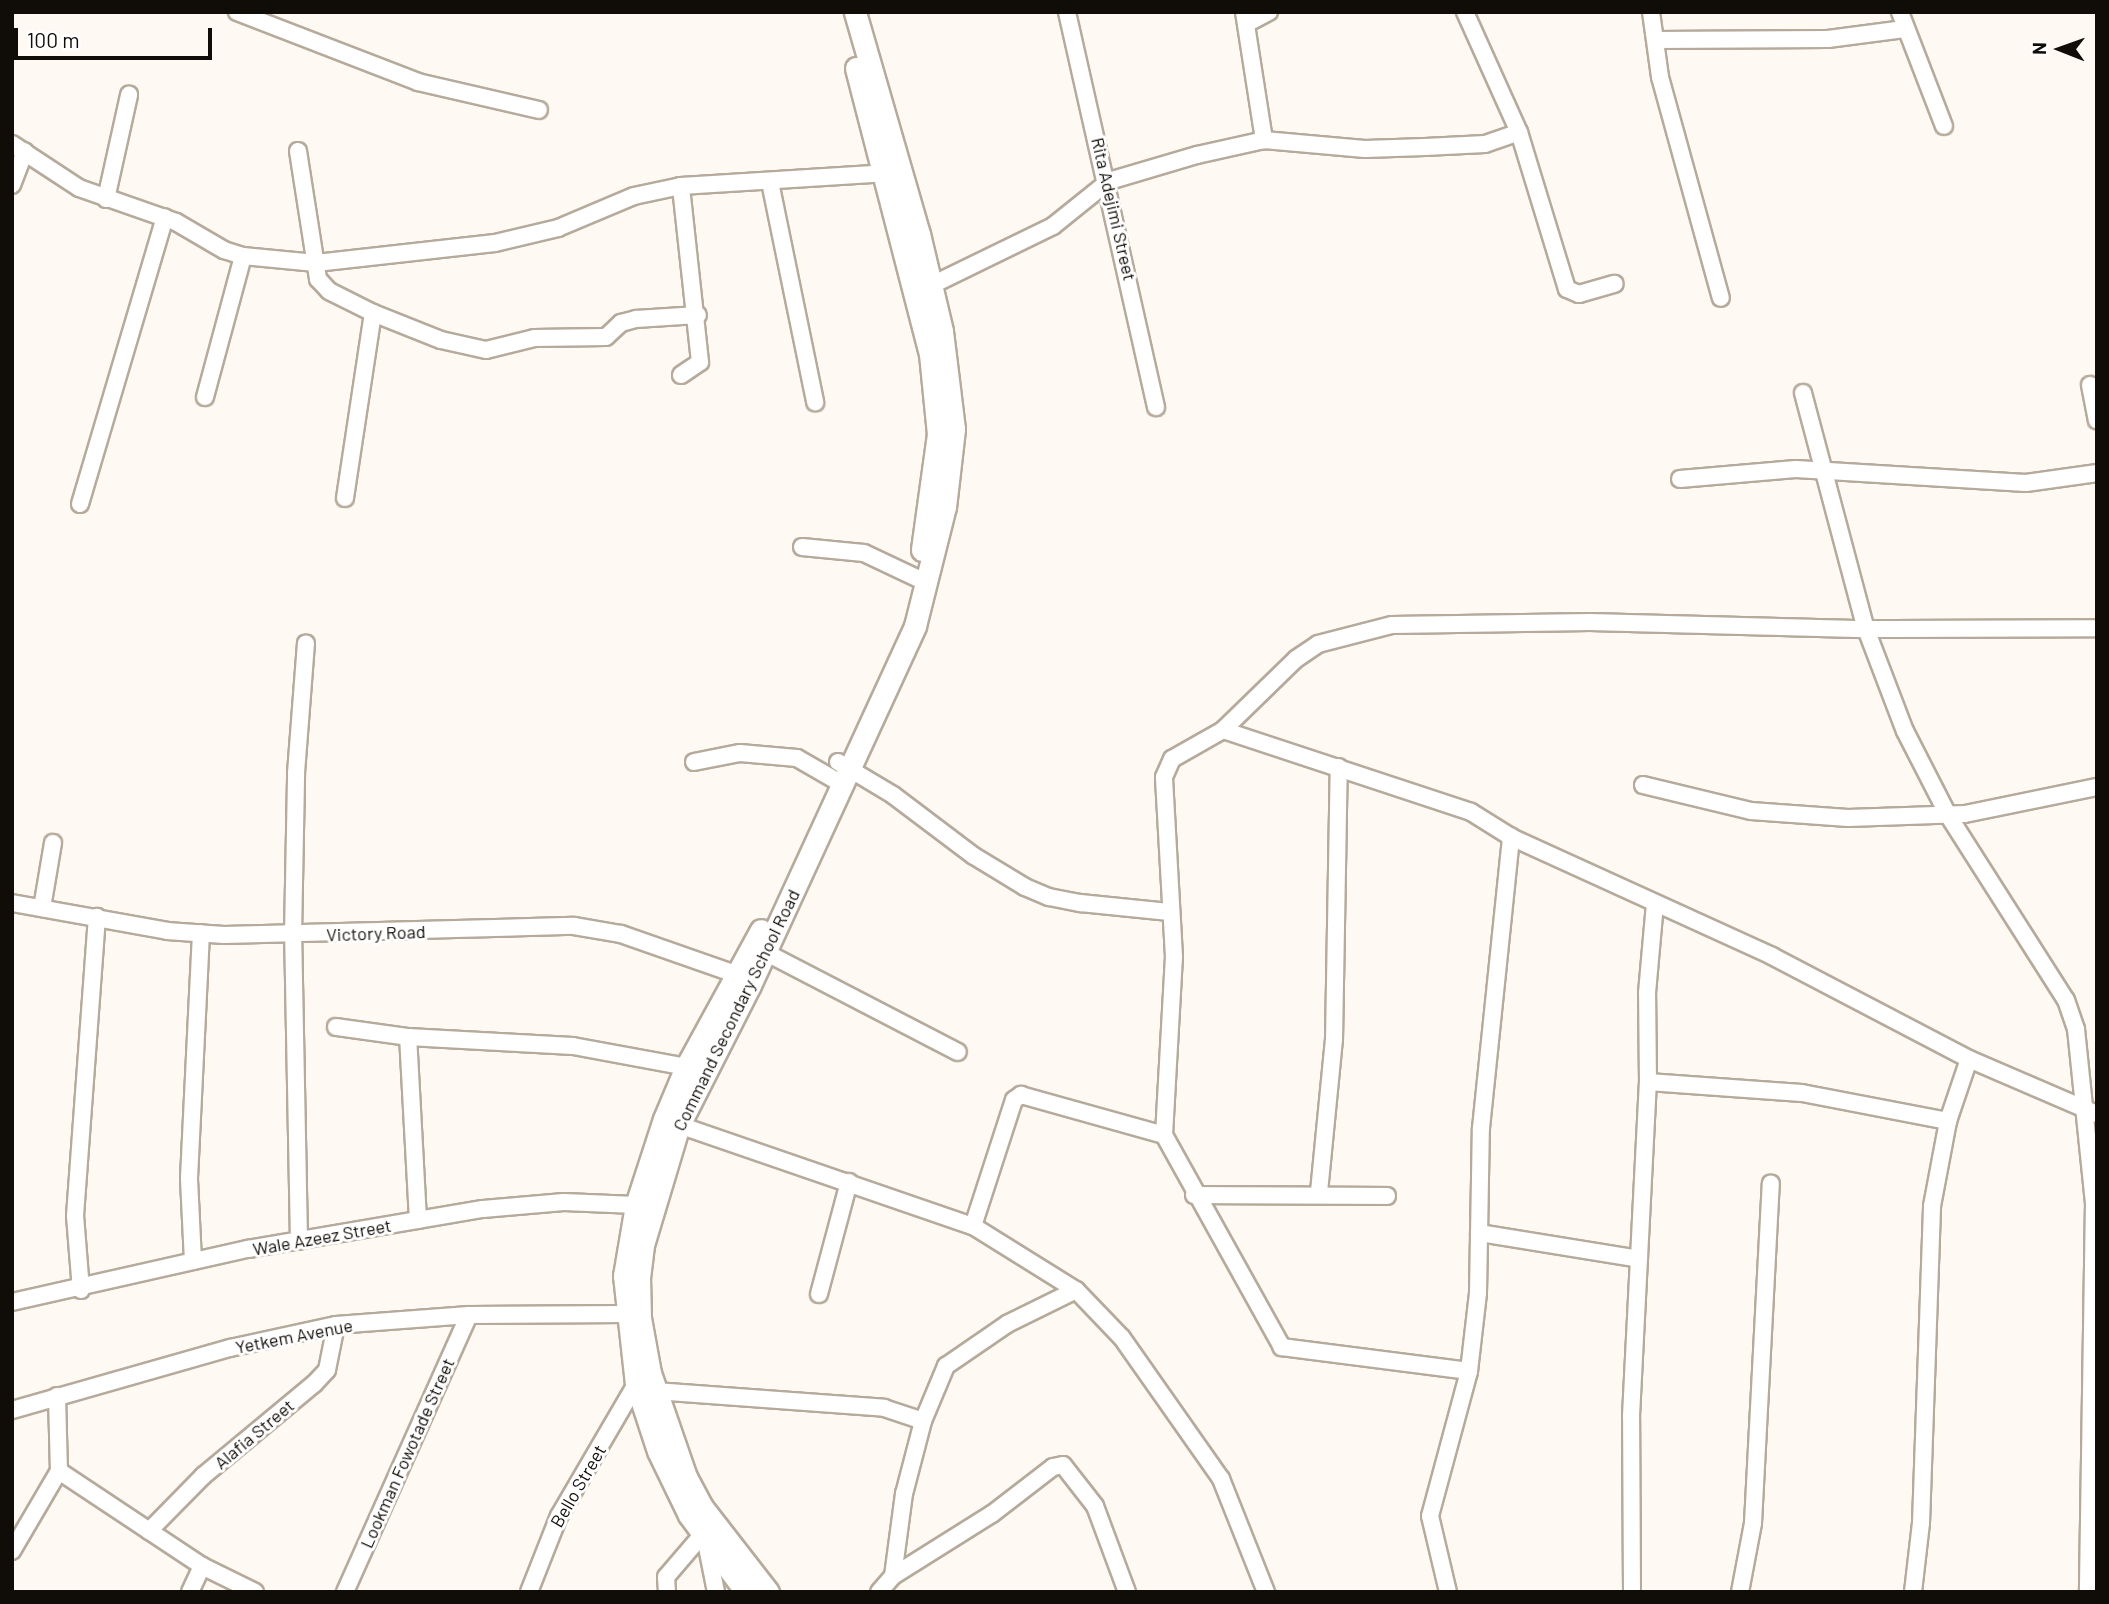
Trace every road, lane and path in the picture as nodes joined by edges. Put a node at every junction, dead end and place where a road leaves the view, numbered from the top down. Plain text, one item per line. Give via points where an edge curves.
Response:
1 (237, 12) edge
2 (840, 12) edge
3 (855, 12) edge
4 (1067, 12) edge
5 (1269, 12) edge
6 (1465, 12) edge
7 (1651, 12) edge
8 (1900, 12) edge
9 (1246, 18) edge
10 (1904, 29) junction
11 (1656, 40) junction
12 (129, 95) dead end
13 (539, 110) dead end
14 (1944, 126) dead end
15 (1519, 132) junction
16 (1264, 140) junction
17 (18, 147) edge
18 (298, 150) dead end
19 (885, 173) junction
20 (1109, 181) junction
21 (770, 183) junction
22 (12, 185) edge
23 (681, 186) junction
24 (900, 195) junction
25 (106, 199) junction
26 (165, 217) junction
27 (243, 256) junction
28 (316, 263) junction
29 (1615, 284) dead end
30 (932, 285) junction
31 (1721, 298) dead end
32 (373, 313) junction
33 (698, 316) junction
34 (681, 375) dead end
35 (2090, 385) dead end
36 (1803, 393) dead end
37 (205, 397) dead end
38 (815, 402) dead end
39 (1156, 407) dead end
40 (2097, 420) edge
41 (1822, 472) junction
42 (2097, 473) edge
43 (1680, 478) dead end
44 (345, 498) dead end
45 (80, 504) dead end
46 (802, 547) dead end
47 (919, 587) junction
48 (2097, 628) edge
49 (1866, 629) junction
50 (306, 643) dead end
51 (1223, 730) junction
52 (694, 762) dead end
53 (1339, 766) junction
54 (840, 772) junction
55 (1643, 785) dead end
56 (2097, 787) edge
57 (1948, 815) junction
58 (1511, 837) junction
59 (53, 843) dead end
60 (12, 903) edge
61 (1655, 904) junction
62 (42, 908) junction
63 (1169, 912) junction
64 (97, 917) junction
65 (201, 933) junction
66 (293, 935) junction
67 (765, 952) junction
68 (735, 974) junction
69 (336, 1027) dead end
70 (408, 1037) junction
71 (958, 1052) dead end
72 (1969, 1059) junction
73 (686, 1067) junction
74 (1648, 1082) junction
75 (2092, 1113) edge
76 (1948, 1121) junction
77 (679, 1125) junction
78 (1164, 1135) junction
79 (849, 1182) junction
80 (1771, 1183) dead end
81 (1319, 1192) junction
82 (1194, 1195) junction
83 (1387, 1196) dead end
84 (636, 1205) junction
85 (418, 1220) junction
86 (972, 1226) junction
87 (1479, 1233) junction
88 (299, 1241) junction
89 (1639, 1259) junction
90 (192, 1261) junction
91 (81, 1290) junction
92 (1076, 1290) junction
93 (819, 1294) dead end
94 (12, 1302) edge
95 (626, 1314) junction
96 (468, 1315) junction
97 (337, 1325) junction
98 (1469, 1371) junction
99 (646, 1388) junction
100 (57, 1396) junction
101 (12, 1410) edge
102 (923, 1421) junction
103 (59, 1471) junction
104 (149, 1531) junction
105 (704, 1537) junction
106 (12, 1550) edge
107 (202, 1566) junction
108 (893, 1576) junction
109 (740, 1581) edge
110 (190, 1592) edge
111 (255, 1592) edge
112 (345, 1592) edge
113 (529, 1592) edge
114 (667, 1592) edge
115 (716, 1592) edge
116 (768, 1592) edge
117 (880, 1592) edge
118 (1127, 1592) edge
119 (1266, 1592) edge
120 (1448, 1592) edge
121 (1632, 1592) edge
122 (1740, 1592) edge
123 (1913, 1592) edge
124 (2088, 1592) edge

1 - 13 street via 418,82
2 - 19 main road
3 - 24 main road
4 - 20 street, Rita Adejimi Street
5 - 9 street
6 - 15 street
7 - 11 street
8 - 10 street
9 - 16 street
10 - 11 street via 1828,39
10 - 14 street
11 - 31 street via 1660,77
12 - 25 street
15 - 16 street via 1485,144 1364,149
15 - 29 street via 1567,289 1579,295
16 - 20 street
17 - 22 street
17 - 25 street via 67,181
18 - 28 street
19 - 21 street
19 - 24 main road
20 - 30 street via 1053,226
20 - 39 street, Rita Adejimi Street
21 - 23 street
21 - 38 street
23 - 28 street via 634,196 558,228 495,243
23 - 33 street
24 - 30 main road
24 - 47 main road via 930,354 938,434
25 - 26 street
26 - 27 street
26 - 45 street
27 - 28 street
27 - 37 street
28 - 32 street via 324,287
30 - 47 main road via 954,429
32 - 33 street via 442,340 486,349 534,338 606,337 625,321
32 - 44 street
33 - 34 street via 700,362
35 - 40 street
36 - 41 street
41 - 42 street via 2026,483
41 - 43 street via 1796,469
41 - 49 street
46 - 47 street via 864,553
47 - 54 main road, Command Secondary School Road via 909,625
48 - 49 street
49 - 51 street via 1590,622 1379,627 1318,643
49 - 57 street via 1905,731
50 - 66 street via 296,773
51 - 53 street
51 - 63 street via 1172,759 1166,768
52 - 54 street via 740,753 786,757
53 - 58 street via 1471,812
53 - 81 street via 1334,1040
54 - 63 street via 893,794 974,856 1025,887 1070,901
54 - 67 main road, Command Secondary School Road
54 - 68 main road, Command Secondary School Road via 762,930
55 - 57 street via 1751,811 1791,815
56 - 57 street
57 - 75 street via 2066,1000
58 - 61 street
58 - 87 street via 1481,1128
59 - 62 street
60 - 62 street, Victory Road
61 - 72 street via 1772,956
61 - 74 street via 1647,993
62 - 64 street, Victory Road
63 - 78 street via 1174,957
64 - 65 street, Victory Road
64 - 91 street via 75,1216
65 - 66 street, Victory Road
65 - 90 street via 189,1178
66 - 68 street, Victory Road via 574,926 621,934
66 - 88 street
67 - 71 street
67 - 77 main road, Command Secondary School Road
68 - 73 main road, Command Secondary School Road
69 - 70 street
70 - 73 street via 573,1046
70 - 85 street
72 - 75 street
72 - 76 street
73 - 84 main road, Command Secondary School Road
74 - 76 street via 1802,1093
74 - 89 street
75 - 124 street
76 - 123 street via 1932,1206 1921,1523
77 - 79 street
77 - 99 main road, Command Secondary School Road via 643,1245 639,1278
78 - 82 street
78 - 86 street via 1021,1095 1014,1100
79 - 86 street
79 - 93 street
80 - 122 street via 1753,1523
81 - 82 street
81 - 83 street
82 - 98 street via 1282,1347
84 - 85 street, Wale Azeez Street via 564,1202
84 - 95 main road, Command Secondary School Road via 628,1242
85 - 88 street, Wale Azeez Street
86 - 92 street
87 - 89 street
87 - 98 street
88 - 90 street, Wale Azeez Street
89 - 121 street via 1631,1416
90 - 91 street, Wale Azeez Street
91 - 94 street, Wale Azeez Street
92 - 102 street via 957,1355 946,1366
92 - 119 street via 1122,1338 1221,1479
95 - 96 street, Yetkem Avenue
95 - 99 main road, Command Secondary School Road
96 - 97 street, Yetkem Avenue
96 - 112 street, Lookman Fowotade Street
97 - 100 street, Yetkem Avenue
97 - 104 street, Alafia Street via 327,1370 203,1476
98 - 120 street via 1430,1516
99 - 102 street via 884,1408
99 - 105 main road, Command Secondary School Road via 671,1484
99 - 109 main road, Command Secondary School Road
99 - 113 street, Bello Street via 559,1516
100 - 101 street, Yetkem Avenue
100 - 103 street
102 - 108 street via 904,1494
103 - 104 street
103 - 106 street
104 - 107 street
105 - 109 main road, Command Secondary School Road
105 - 114 street via 666,1577
105 - 115 street
107 - 110 street
107 - 111 street
108 - 117 street
108 - 118 street via 992,1514 1053,1467 1063,1465 1095,1506
109 - 116 main road, Command Secondary School Road

